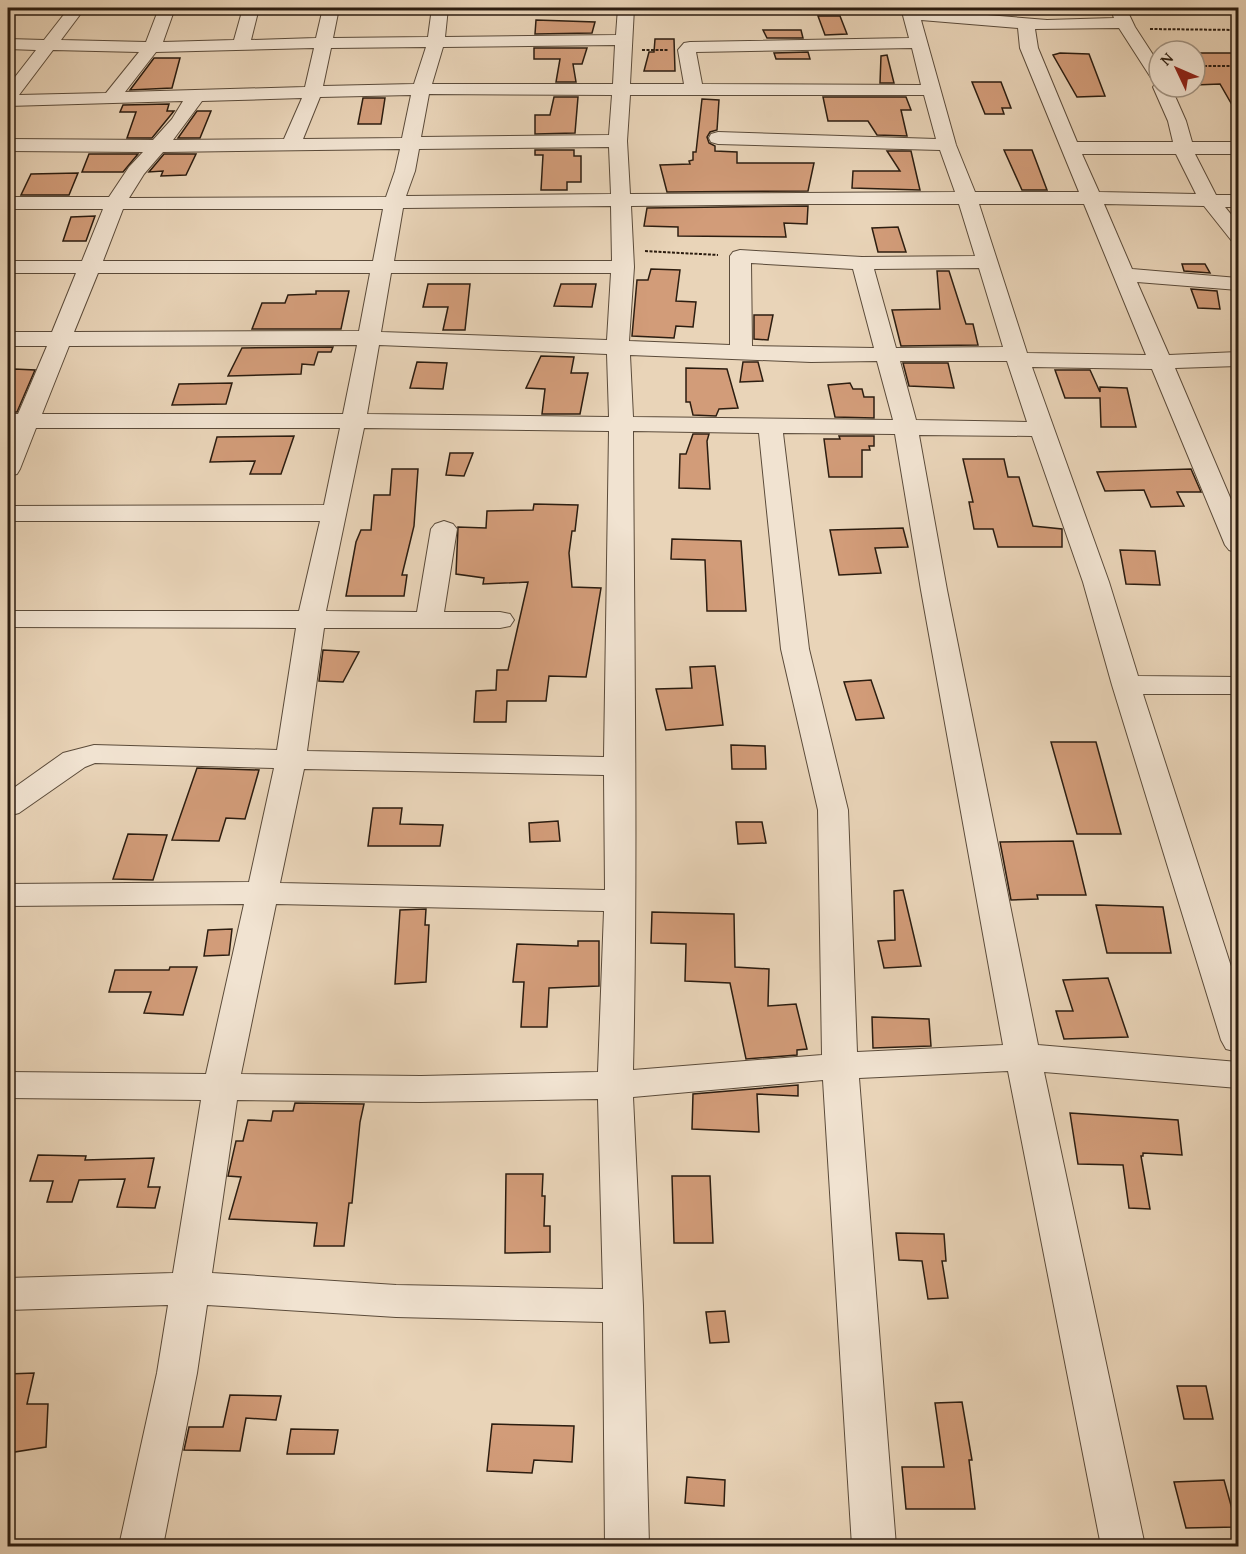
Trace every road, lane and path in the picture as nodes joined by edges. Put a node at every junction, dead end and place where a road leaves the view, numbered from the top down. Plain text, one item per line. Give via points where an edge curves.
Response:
1 (77, 8) edge
2 (167, 8) edge
3 (251, 8) edge
4 (331, 8) edge
5 (440, 8) edge
6 (626, 8) edge
7 (910, 11) edge
8 (1122, 20) edge
9 (1026, 24) junction
10 (1239, 30) edge
11 (436, 41) junction
12 (323, 43) junction
13 (918, 43) junction
14 (8, 44) edge
15 (50, 44) junction
16 (241, 45) junction
17 (624, 45) junction
18 (150, 47) junction
19 (687, 50) junction
20 (1147, 58) edge
21 (1207, 66) edge
22 (1239, 66) edge
23 (421, 89) junction
24 (622, 90) junction
25 (694, 90) junction
26 (932, 90) junction
27 (313, 93) junction
28 (195, 97) junction
29 (8, 99) edge
30 (110, 99) junction
31 (1167, 99) edge
32 (718, 138) dead end
33 (618, 141) junction
34 (409, 142) junction
35 (291, 144) junction
36 (8, 145) edge
37 (947, 145) junction
38 (156, 146) junction
39 (1071, 148) junction
40 (1239, 148) edge
41 (1184, 149) junction
42 (967, 198) junction
43 (1091, 198) junction
44 (621, 200) junction
45 (1210, 201) junction
46 (1239, 201) edge
47 (394, 202) junction
48 (8, 203) edge
49 (115, 204) junction
50 (1239, 236) edge
51 (740, 256) junction
52 (623, 259) junction
53 (985, 262) junction
54 (862, 263) junction
55 (382, 266) junction
56 (8, 267) edge
57 (91, 267) junction
58 (1124, 275) junction
59 (1239, 284) edge
60 (368, 338) junction
61 (8, 339) edge
62 (61, 339) junction
63 (618, 348) junction
64 (741, 352) junction
65 (887, 356) junction
66 (1017, 357) junction
67 (1239, 359) edge
68 (1159, 362) junction
69 (17, 421) edge
70 (354, 421) junction
71 (621, 424) junction
72 (770, 425) junction
73 (906, 426) junction
74 (1042, 429) junction
75 (8, 469) edge
76 (8, 513) edge
77 (334, 513) junction
78 (444, 529) dead end
79 (1239, 545) edge
80 (8, 619) edge
81 (311, 620) junction
82 (429, 620) junction
83 (500, 620) dead end
84 (1126, 685) junction
85 (1239, 685) edge
86 (291, 758) junction
87 (619, 766) junction
88 (8, 806) edge
89 (264, 893) junction
90 (8, 895) edge
91 (621, 901) junction
92 (1239, 1040) edge
93 (1023, 1057) junction
94 (840, 1066) junction
95 (1239, 1075) edge
96 (8, 1085) edge
97 (615, 1085) junction
98 (221, 1086) junction
99 (189, 1288) junction
100 (8, 1294) edge
101 (624, 1306) junction
102 (141, 1546) edge
103 (627, 1546) edge
104 (874, 1546) edge
105 (1123, 1546) edge

1 - 15 street
2 - 18 street via 165,23
3 - 16 street
4 - 12 street
5 - 11 street
6 - 17 street
7 - 9 street
7 - 13 street
8 - 9 street
8 - 10 path
8 - 20 street
9 - 39 street via 1029,48
11 - 12 street
11 - 17 street
11 - 23 street
12 - 16 street
12 - 27 street
13 - 19 street via 702,45
13 - 26 street
14 - 15 street
15 - 18 street
15 - 29 street
16 - 18 street
17 - 19 path
17 - 24 street
18 - 30 street
19 - 25 street
21 - 22 path
23 - 24 street
23 - 27 street
23 - 34 street
24 - 25 street
24 - 33 street
25 - 26 street
26 - 37 street
27 - 28 street
27 - 35 street
28 - 30 street
28 - 38 street via 179,122
29 - 30 street
31 - 41 street
32 - 37 street
33 - 34 street
33 - 44 street
34 - 35 street
34 - 47 street via 405,171
35 - 38 street
36 - 38 street
37 - 42 street
38 - 49 street
39 - 41 street
39 - 43 street
40 - 41 street
41 - 45 street
42 - 43 street
42 - 44 street
42 - 53 street
43 - 45 street
43 - 58 street
44 - 47 street
44 - 52 street
45 - 46 street
45 - 50 street
47 - 49 street
47 - 55 street
48 - 49 street
49 - 57 street
51 - 52 path
51 - 54 street
51 - 64 street
52 - 55 street
52 - 63 street
53 - 54 street
53 - 66 street
54 - 65 street
55 - 57 street
55 - 60 street
56 - 57 street
57 - 62 street
58 - 59 street
58 - 68 street
60 - 62 street
60 - 63 street
60 - 70 street
61 - 62 street
62 - 69 street
63 - 64 street
63 - 71 street
64 - 65 street
65 - 66 street
65 - 73 street
66 - 68 street
66 - 74 street
67 - 68 street
68 - 79 street
69 - 70 street
69 - 75 street
70 - 71 street
70 - 77 street
71 - 72 street
71 - 87 street
72 - 73 street
72 - 94 street via 795,649 833,810
73 - 74 street
73 - 93 street
74 - 84 street via 1096,582
76 - 77 street
77 - 81 street
78 - 82 street
80 - 81 street
81 - 82 street
81 - 86 street
82 - 83 street
84 - 85 street
84 - 92 street
86 - 87 street via 478,766
86 - 88 street via 94,754 66,765
86 - 89 street
87 - 91 street
89 - 90 street
89 - 91 street
89 - 98 street
91 - 97 street
93 - 94 street
93 - 95 street
93 - 105 street
94 - 97 street
94 - 104 street
96 - 98 street
97 - 98 street via 421,1089
97 - 101 street
98 - 99 street
99 - 100 street
99 - 101 street via 396,1301
99 - 102 street via 177,1373
101 - 103 street

